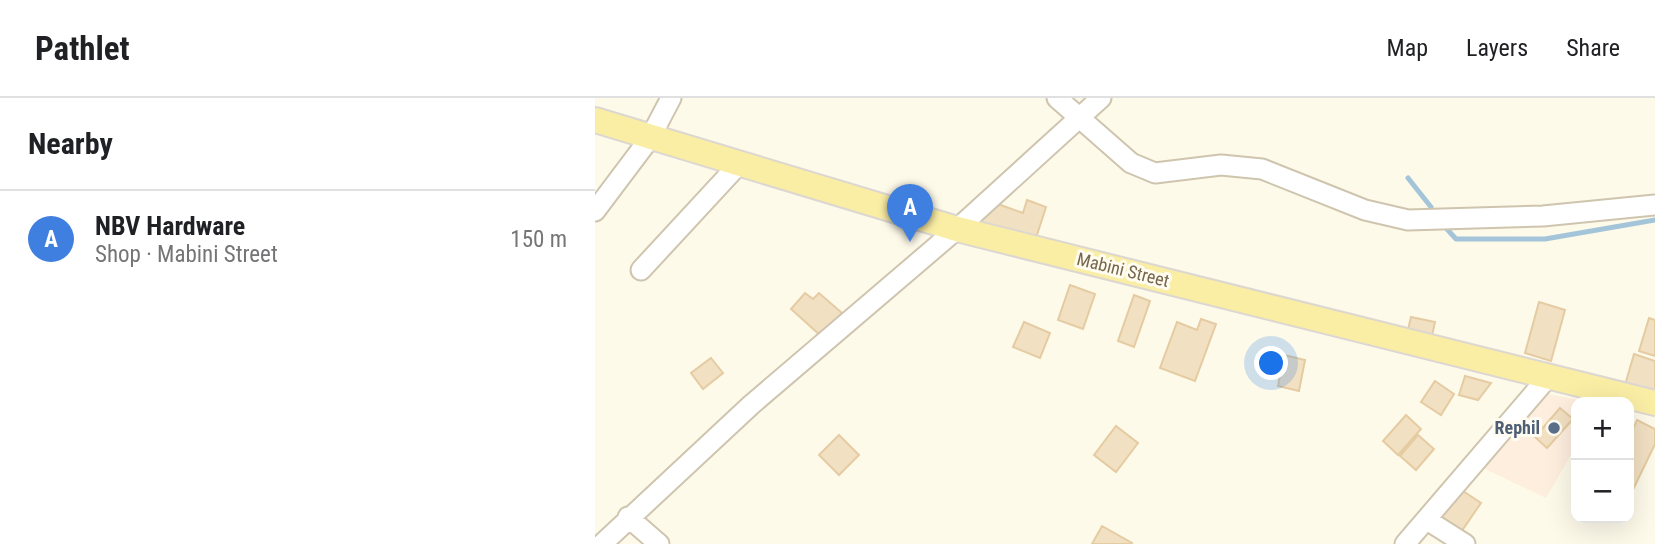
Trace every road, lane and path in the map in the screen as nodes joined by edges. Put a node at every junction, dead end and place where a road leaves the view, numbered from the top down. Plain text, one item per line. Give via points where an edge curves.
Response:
1 (671, 98) edge
2 (1057, 98) edge
3 (1101, 98) edge
4 (1077, 119) junction
5 (595, 120) edge
6 (650, 138) junction
7 (740, 163) junction
8 (1655, 205) edge
9 (595, 211) edge
10 (957, 229) junction
11 (641, 270) dead end
12 (1549, 376) junction
13 (1655, 403) edge
14 (628, 517) junction
15 (1427, 520) junction
16 (602, 544) edge
17 (659, 544) edge
18 (1405, 544) edge
19 (1465, 544) edge

1 - 6 street
2 - 4 street
3 - 4 street
4 - 8 street via 1131,163 1155,173 1221,165 1262,169 1365,210 1408,220
4 - 10 street
5 - 6 main road, Mabini Street
6 - 7 main road, Mabini Street
6 - 9 street
7 - 10 main road, Mabini Street
7 - 11 street
10 - 12 main road, Mabini Street
10 - 14 street
12 - 13 main road, Mabini Street
12 - 15 street
14 - 16 street
14 - 17 street
15 - 18 street
15 - 19 street

